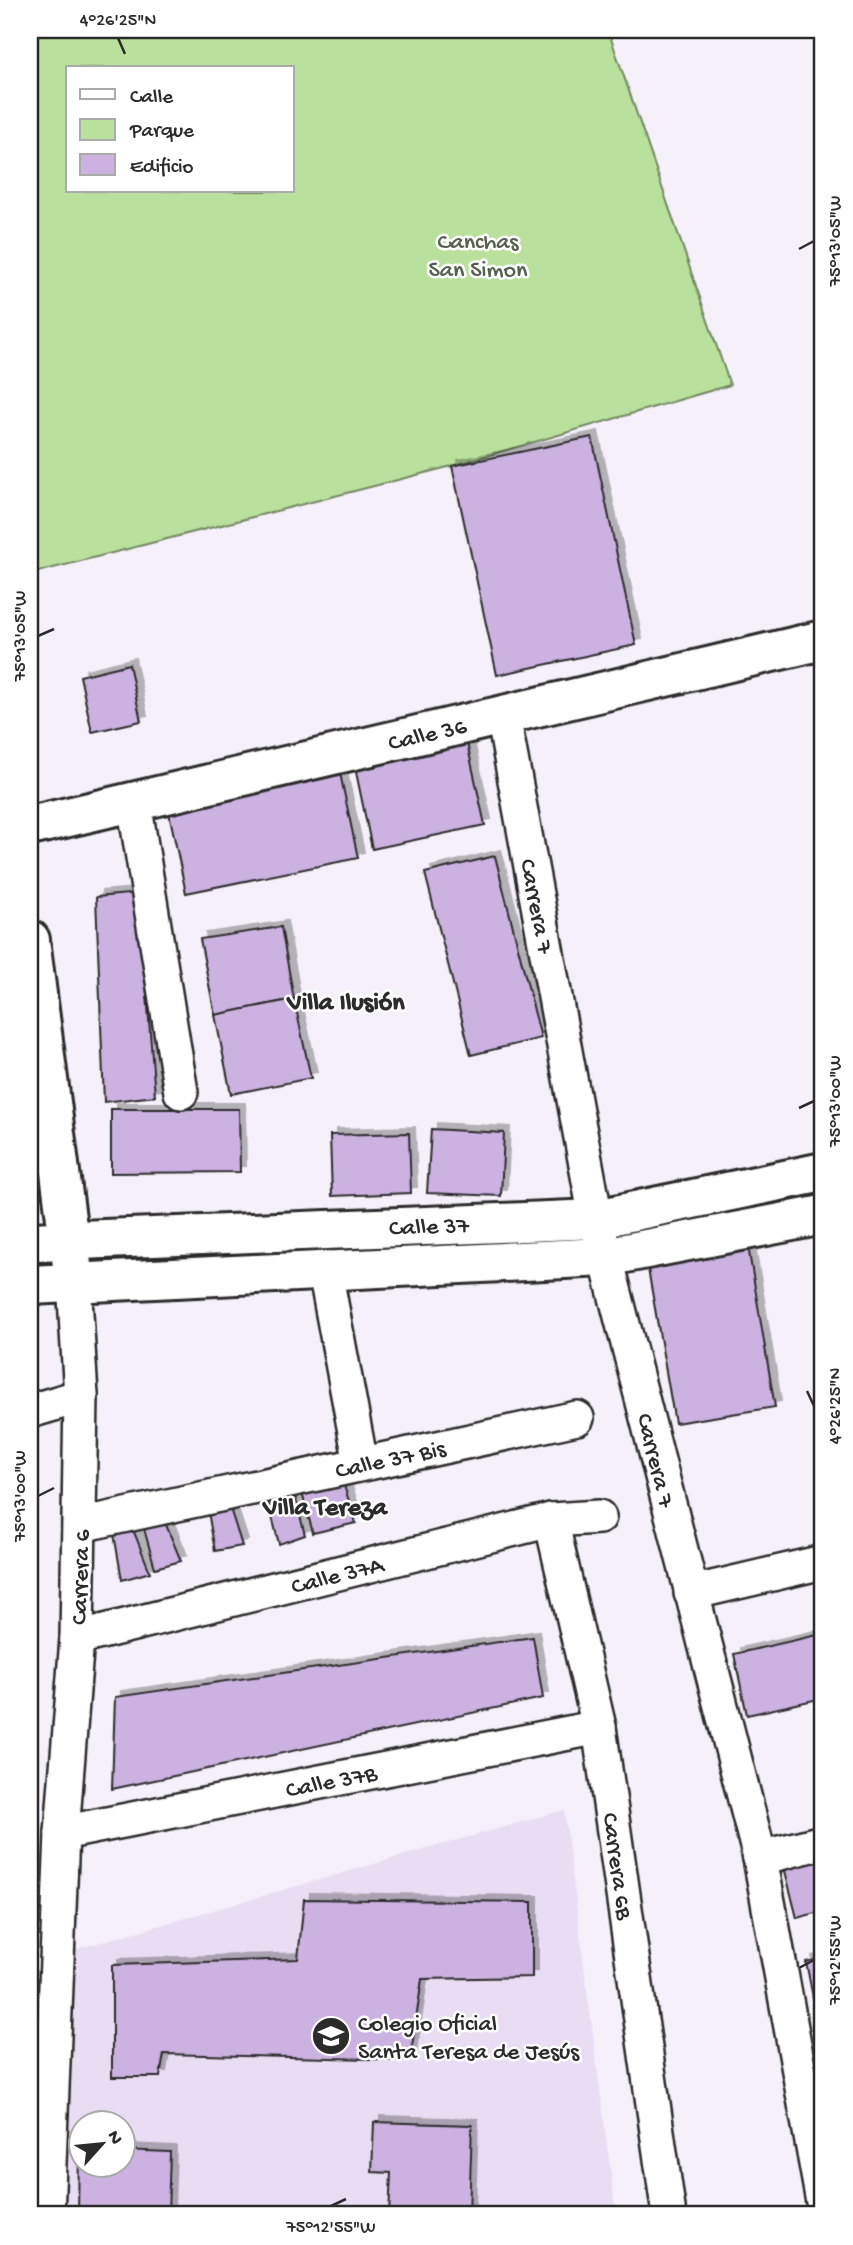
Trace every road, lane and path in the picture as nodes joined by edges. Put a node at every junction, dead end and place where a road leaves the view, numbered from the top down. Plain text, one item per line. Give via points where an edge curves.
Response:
1 (823, 640) edge
2 (503, 715) junction
3 (134, 802) junction
4 (30, 826) edge
5 (30, 940) edge
6 (181, 1092) dead end
7 (823, 1172) edge
8 (823, 1215) edge
9 (596, 1219) junction
10 (70, 1239) junction
11 (30, 1242) edge
12 (605, 1257) junction
13 (325, 1271) junction
14 (74, 1282) junction
15 (30, 1285) edge
16 (81, 1396) junction
17 (30, 1411) edge
18 (577, 1418) dead end
19 (361, 1464) junction
20 (599, 1517) dead end
21 (551, 1520) junction
22 (80, 1525) junction
23 (823, 1562) edge
24 (691, 1592) junction
25 (77, 1638) junction
26 (599, 1727) junction
27 (62, 1833) junction
28 (823, 1842) edge
29 (760, 1858) junction
30 (43, 2050) edge
31 (823, 2203) edge
32 (47, 2215) edge
33 (669, 2215) edge

1 - 2 main road, Calle 36
2 - 3 main road, Calle 36
2 - 9 street, Carrera 7
3 - 4 main road, Calle 36
3 - 6 street
5 - 10 main road, Carrera 6
7 - 9 main road, Calle 37
8 - 12 main road, Calle 37
9 - 10 main road, Calle 37
9 - 12 street, Carrera 7
10 - 11 main road, Calle 37
10 - 14 main road, Carrera 6
12 - 13 main road, Calle 37
12 - 24 street, Carrera 7
13 - 14 main road, Calle 37
13 - 19 street
14 - 15 main road, Calle 37
14 - 16 street, Carrera 6
16 - 17 street
16 - 22 street, Carrera 6
18 - 19 street, Calle 37 Bis
19 - 22 street, Calle 37 Bis
20 - 21 street, Calle 37A
21 - 25 street, Calle 37A
21 - 26 street, Carrera 6B
22 - 25 street, Carrera 6
23 - 24 street
24 - 29 street, Carrera 7
25 - 27 street, Carrera 6
26 - 27 street, Calle 37B
26 - 33 street, Carrera 6B
27 - 30 street, Carrera 6
28 - 29 street
29 - 31 street, Carrera 7
30 - 32 street, Carrera 6

